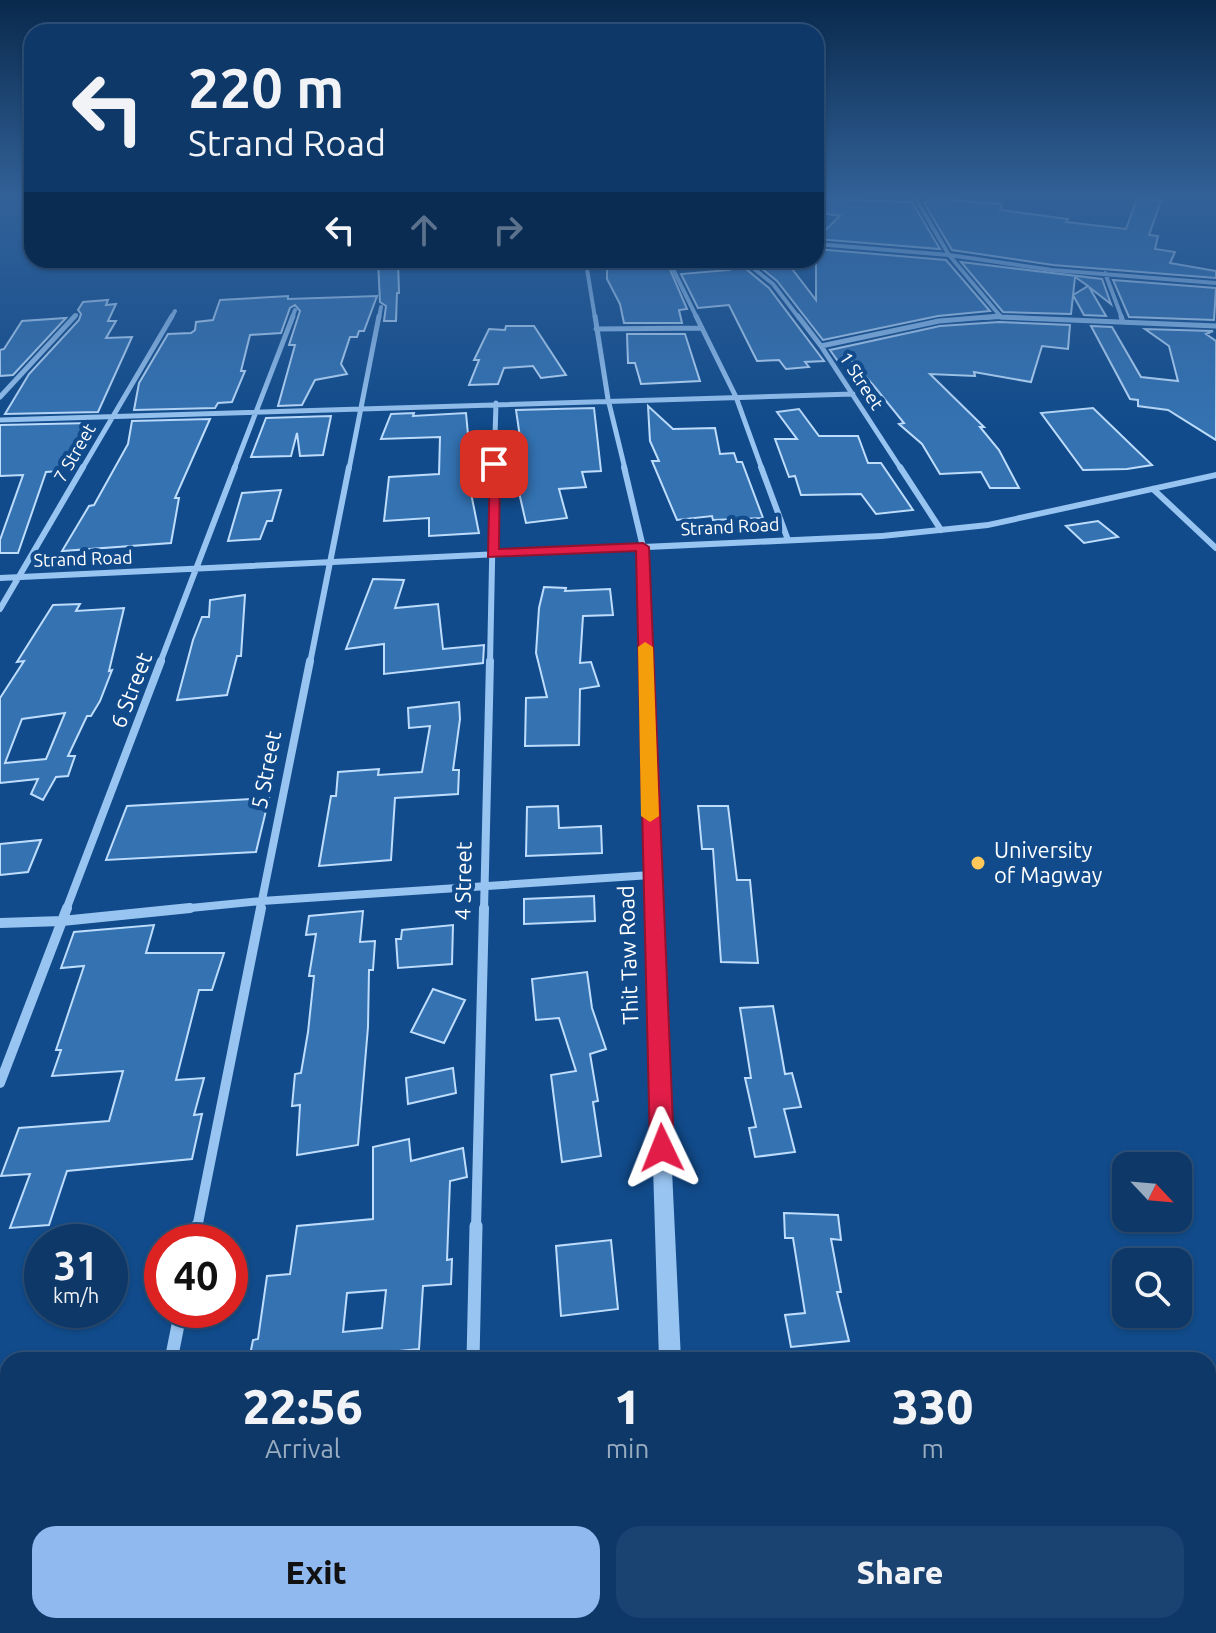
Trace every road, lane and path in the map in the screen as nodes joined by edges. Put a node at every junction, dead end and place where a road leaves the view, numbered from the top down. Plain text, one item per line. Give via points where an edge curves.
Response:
1 (588, 275) edge
2 (676, 275) edge
3 (762, 275) edge
4 (966, 275) edge
5 (1106, 275) edge
6 (1129, 275) edge
7 (1216, 283) edge
8 (381, 307) dead end
9 (295, 310) dead end
10 (175, 311) dead end
11 (76, 315) dead end
12 (1001, 317) junction
13 (1123, 322) junction
14 (1216, 326) edge
15 (702, 328) junction
16 (596, 329) junction
17 (821, 346) junction
18 (853, 394) junction
19 (0, 397) edge
20 (736, 397) junction
21 (608, 399) junction
22 (496, 403) junction
23 (361, 408) junction
24 (255, 413) junction
25 (113, 416) junction
26 (0, 420) edge
27 (1216, 475) edge
28 (1153, 489) junction
29 (941, 530) junction
30 (788, 540) junction
31 (643, 547) junction
32 (1216, 548) edge
33 (493, 554) junction
34 (330, 561) junction
35 (195, 571) junction
36 (19, 577) junction
37 (0, 578) edge
38 (0, 609) edge
39 (651, 875) junction
40 (485, 886) junction
41 (262, 901) junction
42 (62, 921) junction
43 (0, 923) edge
44 (0, 1083) edge
45 (198, 1224) edge
46 (177, 1328) edge
47 (173, 1352) edge
48 (473, 1352) edge
49 (670, 1352) edge

1 - 16 street
2 - 15 street
3 - 17 street, 1 Street
4 - 12 street
5 - 13 street
6 - 7 street
8 - 23 street, 5 Street
9 - 24 street, 6 Street
10 - 25 street, 7 Street
11 - 19 street
12 - 13 street
12 - 17 street via 939,321
13 - 14 street
15 - 16 street
15 - 20 street
16 - 21 street
17 - 18 street, 1 Street
18 - 20 street
18 - 29 street, 1 Street
20 - 21 street
20 - 30 street
21 - 22 street
21 - 31 street
22 - 23 street
22 - 33 street, 4 Street
23 - 24 street
23 - 34 street, 5 Street
24 - 25 street
24 - 35 street, 6 Street
25 - 26 street
25 - 36 street, 7 Street
27 - 28 street, Strand Road
28 - 29 street, Strand Road via 988,525
28 - 32 street
29 - 30 street, Strand Road
30 - 31 street, Strand Road
31 - 33 street, Strand Road
31 - 39 street, Thit Taw Road
33 - 34 street, Strand Road
33 - 40 street, 4 Street
34 - 35 street, Strand Road
34 - 41 street, 5 Street
35 - 36 street, Strand Road
35 - 42 street, 6 Street
36 - 37 street, Strand Road
36 - 38 street, 7 Street
39 - 40 street
39 - 49 street, Thit Taw Road
40 - 41 street
40 - 48 street, 4 Street
41 - 42 street
41 - 45 street, 5 Street
42 - 43 street
42 - 44 street, 6 Street
46 - 47 street

